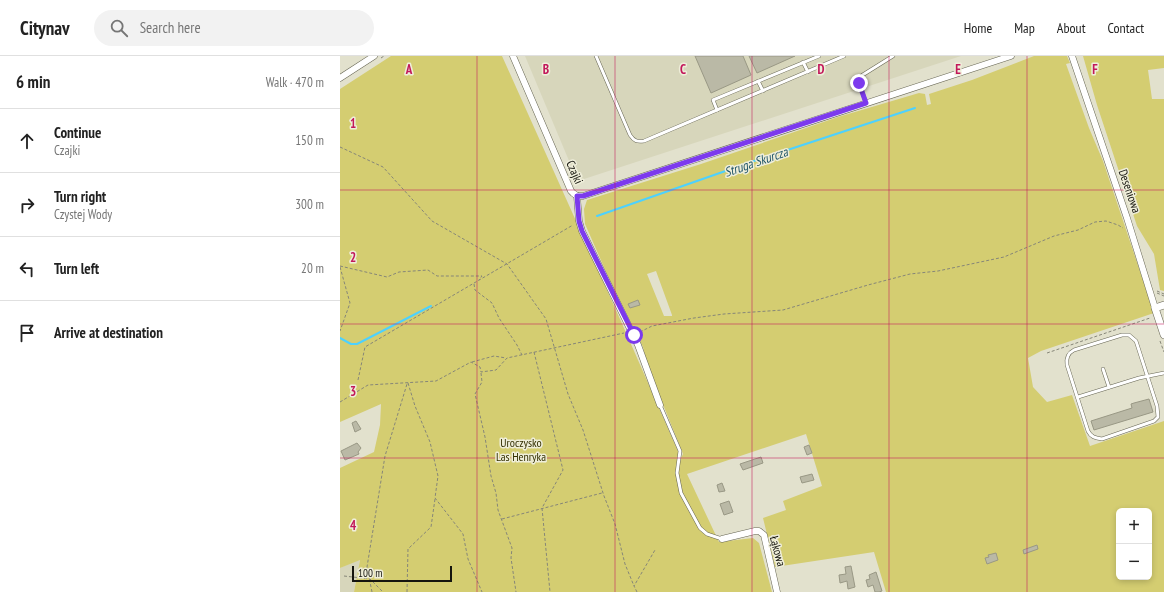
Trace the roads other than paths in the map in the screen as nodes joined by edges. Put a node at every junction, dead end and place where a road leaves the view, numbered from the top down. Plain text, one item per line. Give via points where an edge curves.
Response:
1 (374, 56) edge
2 (513, 56) edge
3 (596, 56) edge
4 (818, 56) edge
5 (844, 56) edge
6 (893, 56) edge
7 (1010, 56) edge
8 (1072, 56) edge
9 (803, 62) junction
10 (808, 72) junction
11 (340, 78) edge
12 (758, 81) junction
13 (763, 91) junction
14 (866, 103) junction
15 (717, 110) junction
16 (577, 196) junction
17 (1164, 305) edge
18 (1155, 308) junction
19 (1164, 335) edge
20 (1103, 369) dead end
21 (1164, 373) edge
22 (1147, 376) junction
23 (1110, 387) junction
24 (1078, 397) junction
25 (660, 405) joint
26 (722, 539) joint
27 (777, 592) edge

1 - 11 street
2 - 16 street, Czajki via 571,191
3 - 15 lane via 630,135 636,141 644,141
4 - 9 lane
5 - 10 lane
6 - 14 lane via 861,76 859,83
7 - 14 street
8 - 18 street, Deseniowa
9 - 10 lane
9 - 12 lane
10 - 13 lane
12 - 13 lane
12 - 15 lane via 713,100
13 - 15 lane
14 - 16 street
16 - 25 street, Czajki via 579,221 633,334
17 - 18 street
18 - 19 street, Deseniowa
20 - 23 lane
21 - 22 lane
22 - 23 lane
22 - 24 lane via 1134,338 1122,334 1068,354 1067,365
22 - 24 lane via 1159,413 1157,420 1102,439 1090,433
23 - 24 lane
25 - 26 lane via 680,451 677,473 681,493 700,528 707,534
26 - 27 street, Łąkowa via 755,531 764,535

